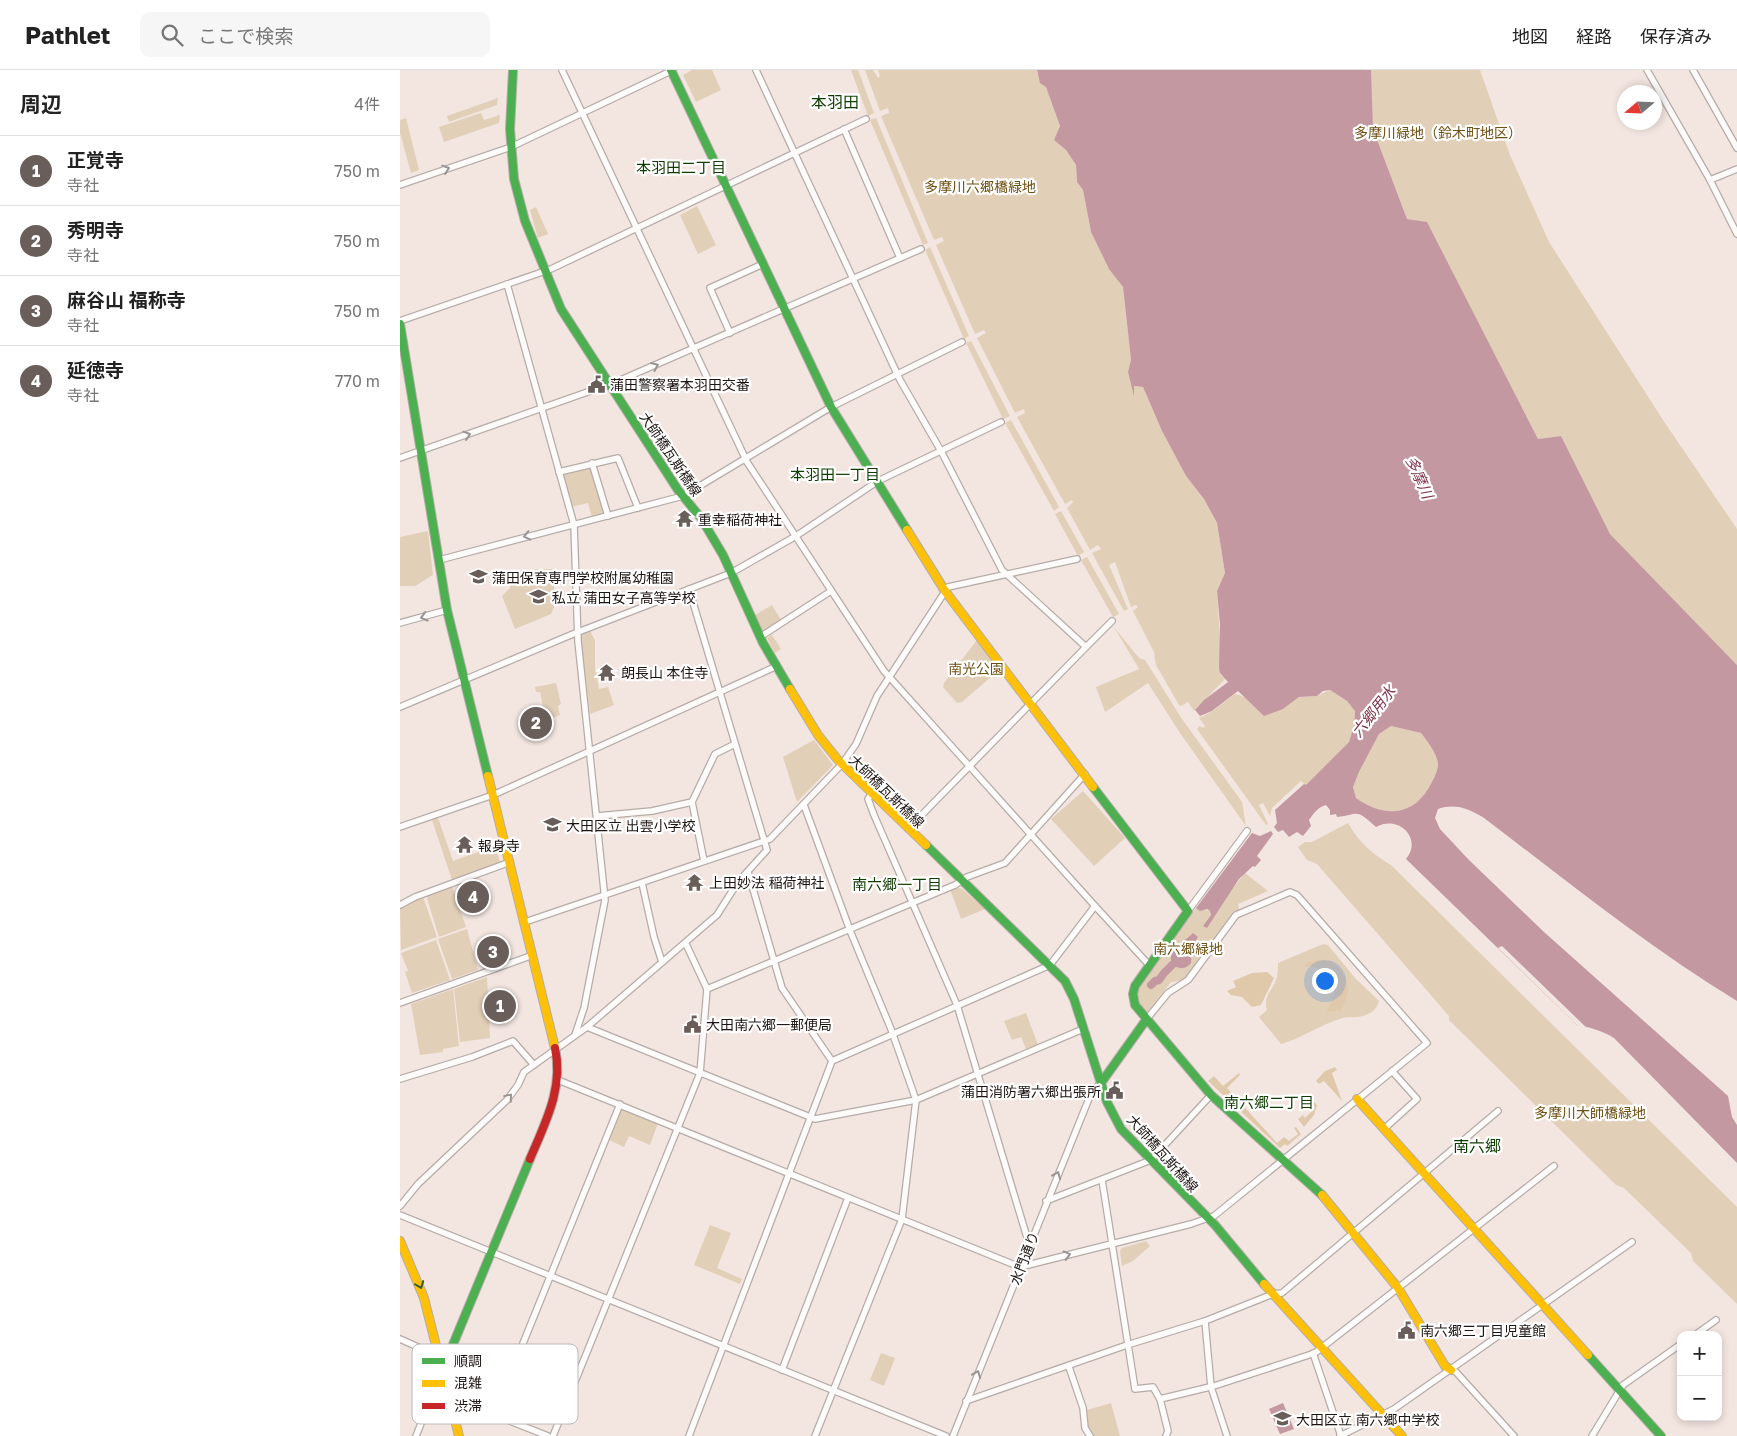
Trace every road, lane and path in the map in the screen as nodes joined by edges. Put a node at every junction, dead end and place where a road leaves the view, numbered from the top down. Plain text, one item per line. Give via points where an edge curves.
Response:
1 (512, 70) edge
2 (562, 70) edge
3 (672, 70) edge
4 (756, 70) edge
5 (1648, 70) edge
6 (1693, 70) edge
7 (583, 113) junction
8 (866, 119) dead end
9 (844, 129) junction
10 (1735, 141) edge
11 (511, 147) junction
12 (1737, 148) edge
13 (794, 153) junction
14 (1737, 169) edge
15 (1710, 180) junction
16 (400, 185) edge
17 (726, 186) junction
18 (637, 228) junction
19 (1737, 234) edge
20 (921, 249) dead end
21 (900, 258) junction
22 (762, 264) junction
23 (545, 272) junction
24 (852, 280) junction
25 (506, 284) junction
26 (784, 309) junction
27 (400, 322) edge
28 (730, 333) junction
29 (962, 342) dead end
30 (694, 348) junction
31 (897, 374) junction
32 (610, 385) junction
33 (831, 407) junction
34 (540, 409) junction
35 (1001, 422) dead end
36 (421, 451) junction
37 (941, 451) junction
38 (400, 458) edge
39 (745, 458) junction
40 (592, 463) junction
41 (559, 472) junction
42 (878, 481) junction
43 (683, 496) junction
44 (638, 508) junction
45 (608, 516) junction
46 (574, 525) junction
47 (796, 536) junction
48 (1077, 559) dead end
49 (439, 560) junction
50 (731, 573) junction
51 (1006, 575) junction
52 (689, 589) junction
53 (832, 591) junction
54 (946, 591) junction
55 (447, 610) junction
56 (1112, 621) dead end
57 (400, 624) edge
58 (578, 632) junction
59 (760, 637) junction
60 (1086, 647) junction
61 (777, 666) junction
62 (889, 677) junction
63 (464, 680) junction
64 (718, 693) junction
65 (1031, 704) junction
66 (400, 707) edge
67 (735, 744) junction
68 (591, 750) junction
69 (842, 764) junction
70 (970, 766) junction
71 (1085, 774) junction
72 (872, 793) junction
73 (493, 795) junction
74 (692, 802) junction
75 (804, 805) junction
76 (597, 816) junction
77 (400, 827) edge
78 (908, 829) junction
79 (1247, 831) dead end
80 (1031, 834) junction
81 (764, 840) junction
82 (704, 861) junction
83 (510, 862) junction
84 (748, 872) junction
85 (961, 880) junction
86 (642, 883) junction
87 (605, 895) junction
88 (911, 903) junction
89 (400, 905) edge
90 (1095, 906) junction
91 (1188, 911) junction
92 (525, 922) junction
93 (849, 928) junction
94 (686, 944) junction
95 (533, 954) junction
96 (774, 960) junction
97 (662, 962) junction
98 (1050, 964) junction
99 (1150, 966) junction
100 (707, 989) junction
101 (400, 1003) edge
102 (957, 1005) junction
103 (1146, 1020) junction
104 (587, 1027) junction
105 (1083, 1029) junction
106 (892, 1034) junction
107 (575, 1035) junction
108 (555, 1048) junction
109 (832, 1061) junction
110 (534, 1065) junction
111 (1392, 1071) junction
112 (700, 1073) junction
113 (978, 1073) junction
114 (400, 1079) edge
115 (558, 1080) junction
116 (1101, 1083) junction
117 (1211, 1096) junction
118 (1357, 1099) junction
119 (916, 1100) junction
120 (620, 1104) junction
121 (1498, 1112) dead end
122 (808, 1117) junction
123 (678, 1128) junction
124 (1384, 1129) junction
125 (1151, 1160) junction
126 (1281, 1160) junction
127 (1554, 1166) dead end
128 (789, 1174) junction
129 (1425, 1174) junction
130 (1102, 1180) junction
131 (848, 1198) junction
132 (1046, 1201) junction
133 (400, 1206) edge
134 (400, 1215) edge
135 (1208, 1218) junction
136 (902, 1219) junction
137 (1475, 1229) junction
138 (1353, 1233) junction
139 (400, 1241) edge
140 (1632, 1242) dead end
141 (1029, 1244) junction
142 (1112, 1244) junction
143 (492, 1252) junction
144 (1020, 1267) junction
145 (549, 1276) junction
146 (1398, 1288) junction
147 (1273, 1294) junction
148 (609, 1300) junction
149 (1542, 1304) junction
150 (1716, 1320) dead end
151 (1205, 1321) junction
152 (1701, 1331) edge
153 (400, 1340) edge
154 (435, 1344) edge
155 (455, 1344) edge
156 (521, 1344) edge
157 (412, 1345) edge
158 (1127, 1345) junction
159 (723, 1346) junction
160 (1677, 1347) edge
161 (1322, 1348) junction
162 (1313, 1353) junction
163 (1069, 1367) junction
164 (782, 1370) junction
165 (1451, 1370) junction
166 (578, 1377) edge
167 (1211, 1387) junction
168 (833, 1390) junction
169 (1619, 1390) junction
170 (1160, 1399) junction
171 (966, 1401) junction
172 (1385, 1415) junction
173 (421, 1424) edge
174 (519, 1424) edge
175 (558, 1424) edge
176 (416, 1436) edge
177 (548, 1436) edge
178 (553, 1436) edge
179 (689, 1436) edge
180 (815, 1436) edge
181 (946, 1436) edge
182 (953, 1436) edge
183 (1090, 1436) edge
184 (1166, 1436) edge
185 (1227, 1436) edge
186 (1340, 1436) edge
187 (1402, 1436) edge
188 (1514, 1436) edge
189 (1592, 1436) edge
190 (1661, 1436) edge

1 - 11 street, 大師橋瓦斯橋線
2 - 7 street
3 - 7 street
3 - 17 street
4 - 13 street
5 - 15 street
6 - 10 street
7 - 11 street
7 - 18 street
8 - 9 street
9 - 13 street
9 - 21 street
10 - 12 street
16 -> 11 street
11 - 23 street, 大師橋瓦斯橋線 via 517,193
13 - 17 street
13 - 24 street
14 - 15 street
15 - 19 street
17 - 18 street
17 - 22 street
18 - 23 street
18 - 30 street
20 - 21 street
21 - 24 street
22 - 26 street
22 - 28 street via 710,288
23 - 25 street
23 - 32 street, 大師橋瓦斯橋線 via 569,323
24 - 26 street
24 - 31 street
25 - 27 street
25 - 34 street
26 - 28 street
26 - 33 street
27 - 36 street
28 - 30 street
29 - 31 street
32 -> 30 street
30 - 39 street
31 - 33 street
31 - 37 street
32 - 34 street
32 - 43 street, 大師橋瓦斯橋線
33 - 39 street
33 - 42 street
36 -> 34 street
34 - 41 street
35 - 37 street
36 - 38 street
36 - 49 street
37 - 42 street
37 - 51 street
39 - 43 street
39 - 47 street
40 - 41 street
40 - 44 street via 618,458
40 - 45 street
41 - 46 street
42 - 47 street
42 - 54 street
43 - 44 street
43 - 50 street, 大師橋瓦斯橋線 via 701,518
44 - 45 street
45 - 46 street
46 -> 49 street
46 - 58 street
47 - 50 street
47 - 53 street
48 - 51 street
49 - 55 street
50 - 52 street
50 - 59 street, 大師橋瓦斯橋線
51 - 54 street via 948,586
51 - 60 street
52 - 58 street
52 - 64 street
53 - 59 street
53 - 62 street
54 - 62 street
54 - 65 street
55 -> 57 street
55 - 63 street
56 - 60 street
58 - 63 street
58 - 68 street
59 - 61 street, 大師橋瓦斯橋線
60 - 65 street
61 - 64 street
61 - 69 street, 大師橋瓦斯橋線 via 818,735
62 - 69 street via 856,744
62 - 70 street
63 - 66 street
63 - 73 street
64 - 67 street
64 - 68 street
65 - 70 street
65 - 71 street
67 - 74 street via 714,754
67 - 81 street
68 - 73 street
68 - 76 street
69 - 72 street, 大師橋瓦斯橋線
69 - 75 street
70 - 78 street
70 - 80 street
71 - 80 street
71 - 91 street
72 - 78 street, 大師橋瓦斯橋線
72 - 88 street via 868,799
73 - 77 street
73 - 83 street
74 - 76 street via 652,811
74 - 82 street
75 - 81 street
75 - 93 street
76 - 87 street
78 - 85 street, 大師橋瓦斯橋線
79 - 91 street
80 - 85 street via 1005,863
80 - 90 street
81 - 82 street
81 - 84 street via 767,850
82 - 86 street
83 - 89 street
83 - 92 street
84 - 94 street via 717,915
84 - 96 street
85 - 88 street
85 - 98 street, 大師橋瓦斯橋線
86 - 87 street
86 - 97 street
87 - 92 street
87 - 107 street via 584,1008
88 - 93 street
88 - 102 street
90 - 98 street
90 - 99 street
91 - 99 street
92 - 95 street
93 - 96 street
93 - 106 street
94 - 97 street
94 - 100 street
95 - 101 street
95 - 108 street
96 - 100 street
96 - 109 street via 782,988
97 - 104 street
98 - 102 street
98 - 105 street, 大師橋瓦斯橋線 via 1065,981
99 - 103 street via 1133,994 1135,1005
100 - 112 street
102 - 106 street
102 - 113 street
103 - 111 street via 1168,993 1188,980 1236,915 1290,892 1427,1043
103 - 116 street
103 - 117 street
104 - 107 street
104 - 112 street
105 - 113 street
105 - 116 street, 大師橋瓦斯橋線
106 - 109 street
106 - 119 street
107 - 108 street
108 - 110 street
108 - 115 street
109 - 122 street
110 - 114 street via 513,1040 472,1057
133 -> 110 street via 418,1184 507,1100 524,1072
111 - 118 street
111 - 124 street via 1417,1099
112 - 122 street
112 - 123 street
113 - 119 street
113 - 141 street
115 - 120 street
115 - 143 street via 553,1103
116 - 125 street, 大師橋瓦斯橋線 via 1121,1129
132 -> 116 street, 水門通り via 1092,1091
117 - 125 street
117 - 126 street
118 - 124 street
118 - 126 street
119 - 122 street via 815,1119
119 - 136 street
120 - 123 street
120 - 145 street
121 - 129 street
122 - 128 street
123 - 128 street
123 - 148 street
124 - 129 street
125 - 130 street
125 - 135 street, 大師橋瓦斯橋線
126 - 135 street
126 - 138 street via 1324,1197
127 - 137 street
128 - 131 street
128 - 159 street
129 - 137 street
129 - 138 street
130 - 132 street
130 - 142 street
131 - 136 street
131 - 164 street
132 - 141 street, 水門通り
134 - 143 street
135 - 142 street
135 - 147 street, 大師橋瓦斯橋線
136 - 144 street
136 - 168 street
137 - 146 street
137 - 149 street
138 - 146 street
138 - 147 street via 1282,1293
139 -> 154 street via 422,1290
140 - 149 street
141 - 144 street, 水門通り
144 -> 142 street
142 - 158 street
143 - 145 street
143 - 155 street
171 -> 144 street, 水門通り
145 - 148 street
145 - 156 street
146 - 161 street
146 - 165 street via 1445,1366
147 - 151 street
147 - 161 street, 大師橋瓦斯橋線
148 - 159 street
148 - 166 street
149 - 165 street
149 - 169 street
150 - 152 street
151 - 158 street
151 - 167 street
153 - 157 street
158 - 163 street
158 - 170 street via 1135,1389 1153,1387
159 - 164 street
159 - 179 street
160 - 169 street
161 - 162 street
161 - 172 street, 大師橋瓦斯橋線
162 - 167 street
162 - 186 street
163 - 171 street
163 - 183 street
164 - 168 street
165 - 172 street
165 - 188 street
167 - 170 street
167 - 185 street
168 - 180 street
168 - 181 street
169 - 189 street
169 - 190 street
170 - 184 street via 1168,1431
171 - 182 street, 水門通り
172 - 186 street
172 - 187 street, 大師橋瓦斯橋線
173 - 176 street
174 - 177 street
175 - 178 street

